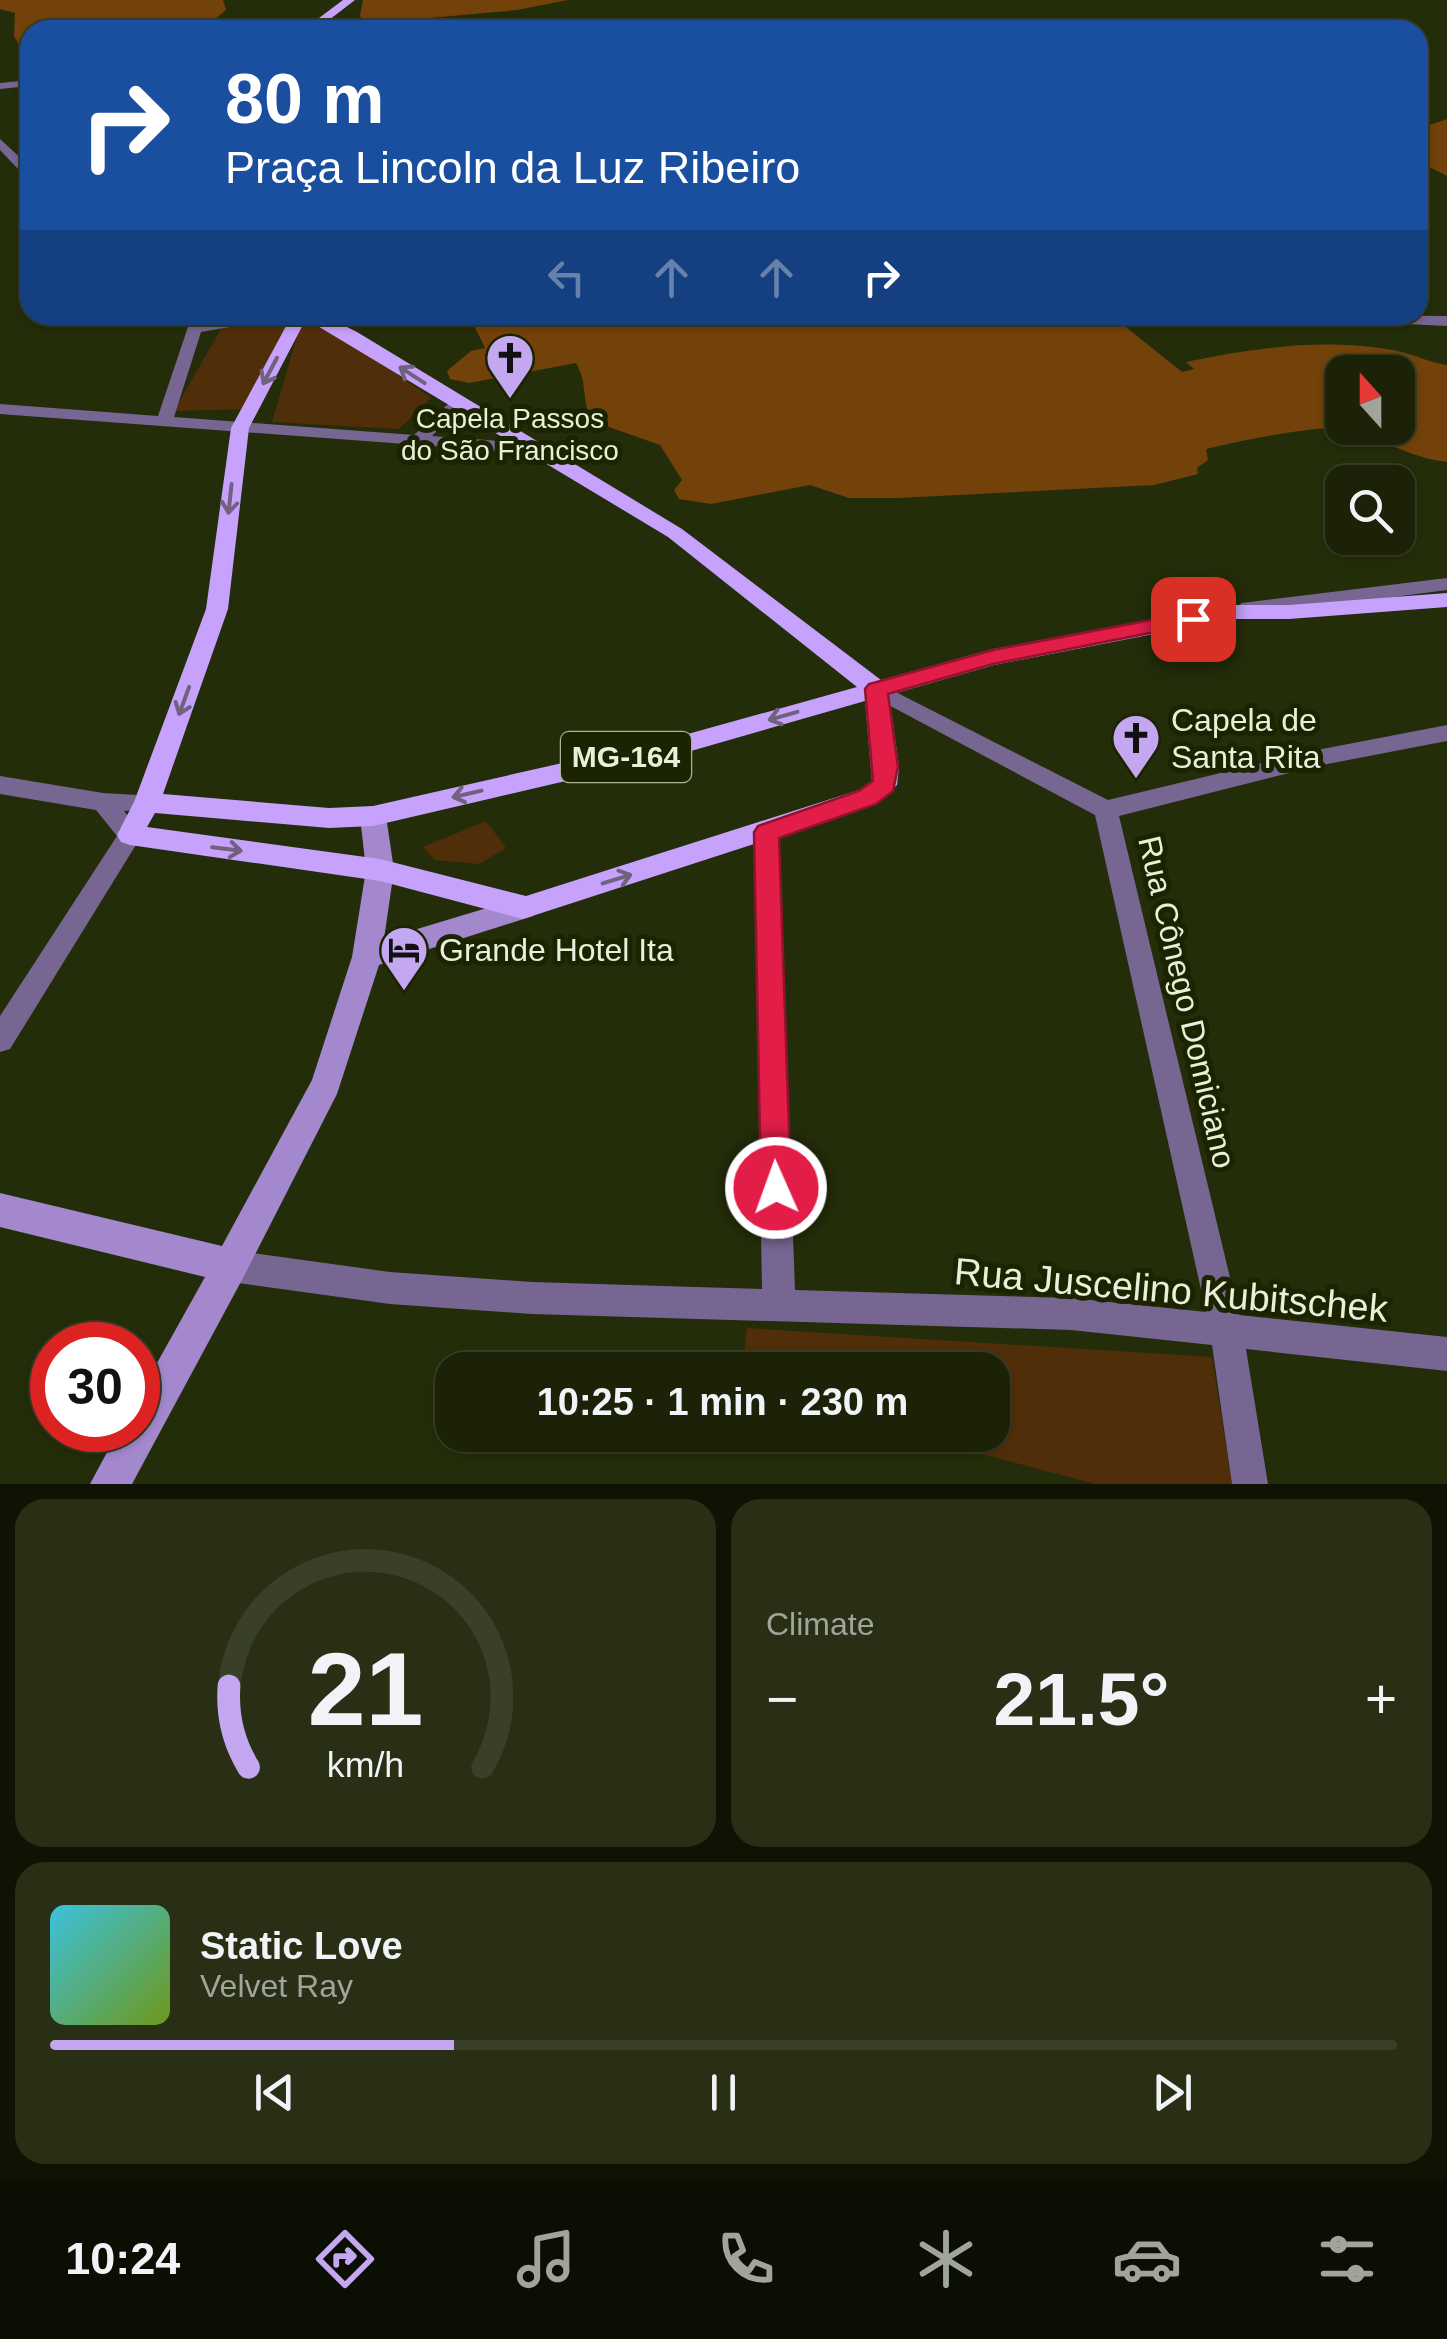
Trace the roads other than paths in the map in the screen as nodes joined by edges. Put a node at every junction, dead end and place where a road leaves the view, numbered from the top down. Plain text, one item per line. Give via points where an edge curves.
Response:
1 (350, 0) edge
2 (323, 20) edge
3 (0, 143) edge
4 (20, 164) edge
5 (196, 325) edge
6 (295, 325) edge
7 (330, 325) edge
8 (456, 402) junction
9 (0, 409) edge
10 (165, 420) junction
11 (240, 428) junction
12 (417, 440) junction
13 (539, 450) junction
14 (1447, 584) edge
15 (1447, 600) edge
16 (1231, 612) junction
17 (876, 689) junction
18 (1447, 733) edge
19 (0, 784) edge
20 (103, 802) junction
21 (147, 802) junction
22 (1106, 810) junction
23 (374, 816) junction
24 (766, 832) junction
25 (130, 835) junction
26 (380, 870) junction
27 (524, 908) junction
28 (367, 957) junction
29 (3, 1030) edge
30 (0, 1210) edge
31 (231, 1266) junction
32 (779, 1307) junction
33 (1227, 1332) junction
34 (1447, 1354) edge
35 (110, 1484) edge
36 (1250, 1484) edge

1 - 2 main road
3 - 4 street
5 - 10 street
6 -> 11 main road
8 -> 7 main road, Rua Cônego Domiciano
8 - 12 street
8 - 13 main road, Rua Cônego Domiciano
9 - 10 street
10 - 11 street
11 - 12 street
11 -> 21 main road via 217,609
12 - 13 street
13 - 17 main road, Rua Cônego Domiciano via 675,533
14 - 16 street
15 - 16 main road
16 - 17 main road via 993,657
17 - 22 street, Rua Cônego Domiciano
17 -> 23 main road, MG-164 via 677,746
17 - 24 main road via 884,785 868,797
18 - 22 street
19 - 20 street
20 - 21 street
20 - 25 street
21 - 23 main road, MG-164
21 - 25 main road
22 - 33 street, Rua Cônego Domiciano
23 - 26 main road
27 -> 24 main road
24 - 32 street
25 -> 26 main road
25 - 29 street
26 - 27 main road
26 - 28 main road
27 - 28 main road
28 - 31 main road via 326,1084
30 - 31 main road
31 - 32 street, Rua Juscelino Kubitschek via 390,1288
31 - 35 main road
32 - 33 street, Rua Juscelino Kubitschek via 1070,1314
33 - 34 street, Rua Juscelino Kubitschek
33 - 36 street, Rua Cônego Domiciano

